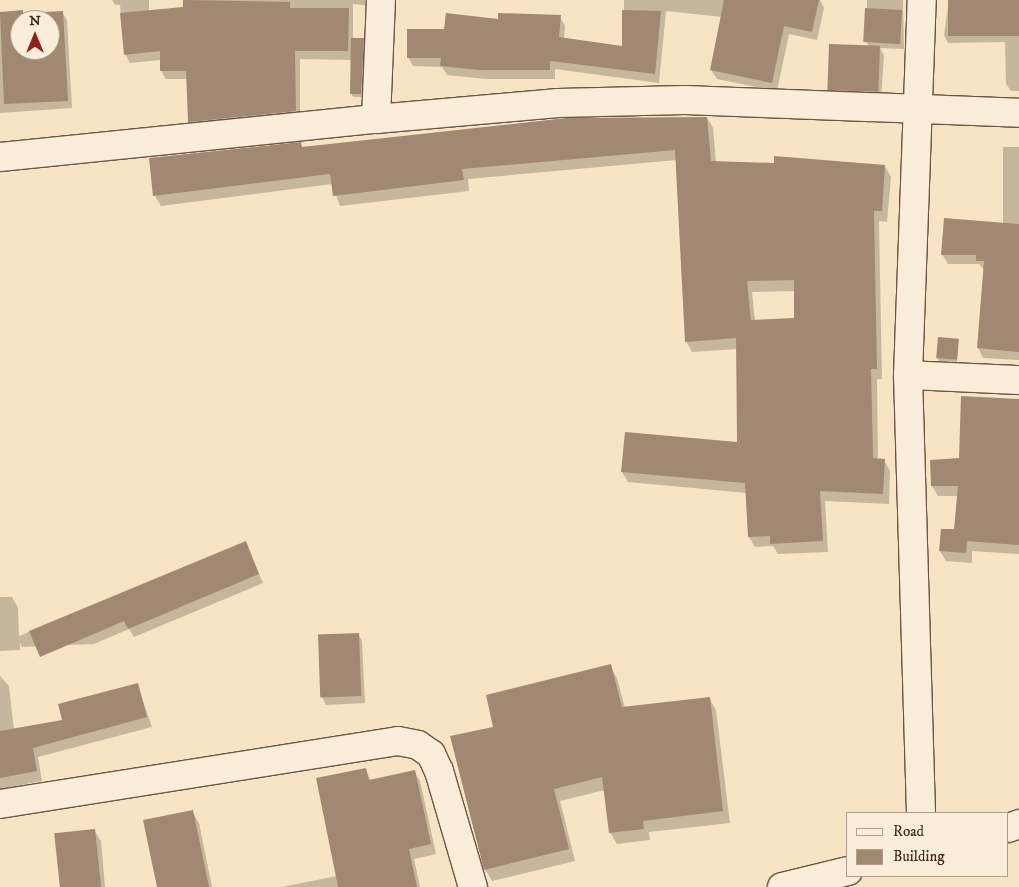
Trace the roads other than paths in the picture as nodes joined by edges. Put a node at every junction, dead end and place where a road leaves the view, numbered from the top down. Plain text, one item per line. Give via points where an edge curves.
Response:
1 (381, 0) edge
2 (922, 0) edge
3 (918, 107) junction
4 (1019, 113) edge
5 (376, 119) junction
6 (0, 158) edge
7 (908, 375) junction
8 (1019, 380) edge
9 (0, 804) edge
10 (921, 812) edge
11 (846, 871) edge
12 (473, 887) edge
13 (782, 887) edge

1 - 5 street
2 - 3 street
3 - 4 street
3 - 5 street via 685,100 558,103
3 - 7 street
5 - 6 street
7 - 8 street
7 - 10 street
9 - 12 street via 398,741 418,745 430,754 439,771
11 - 13 street

